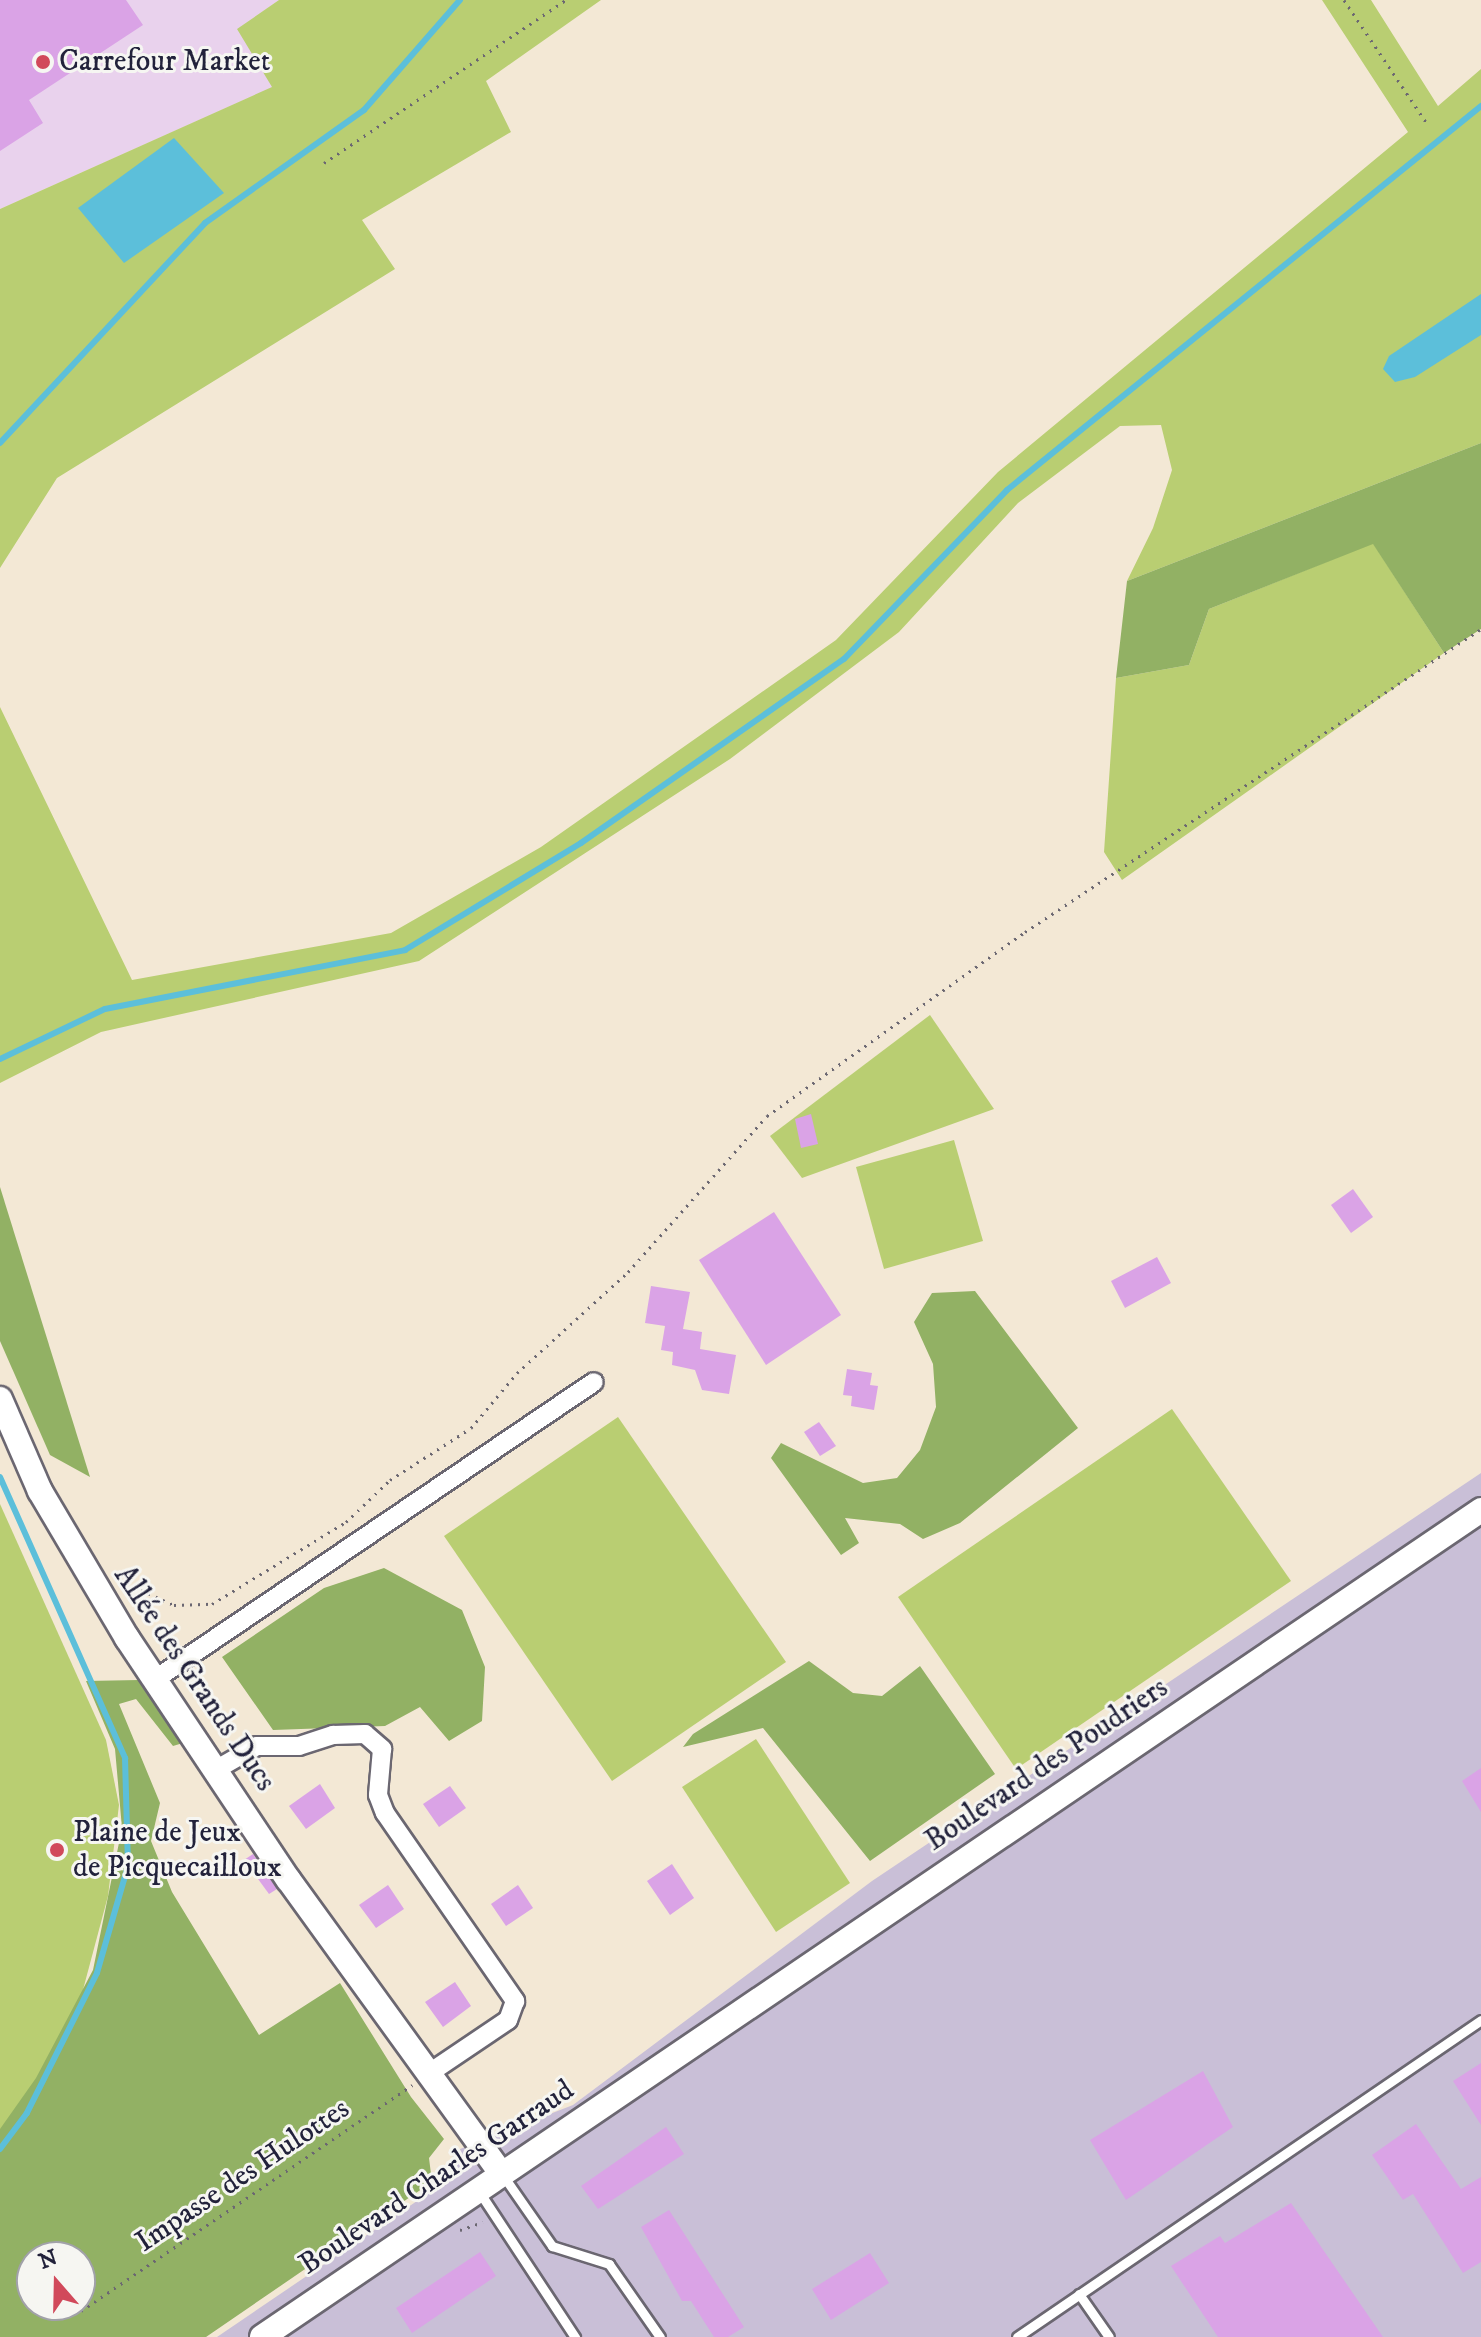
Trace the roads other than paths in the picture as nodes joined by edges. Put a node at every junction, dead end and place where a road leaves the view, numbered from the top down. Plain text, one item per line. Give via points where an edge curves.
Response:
1 (594, 1382) dead end
2 (2, 1409) edge
3 (1481, 1510) edge
4 (154, 1680) junction
5 (217, 1769) junction
6 (1481, 2020) edge
7 (649, 2073) joint
8 (428, 2074) junction
9 (501, 2173) junction
10 (477, 2190) junction
11 (1079, 2294) junction
12 (262, 2337) edge
13 (575, 2337) edge
14 (660, 2337) edge
15 (1017, 2337) edge
16 (1109, 2337) edge

1 - 4 street
2 - 4 main road, Allée des Grands Ducs via 46,1503
3 - 7 main road, Boulevard des Poudriers
4 - 5 main road, Allée des Grands Ducs
5 - 8 main road, Allée des Grands Ducs via 288,1879
5 - 8 street via 257,1746 299,1746 333,1735 365,1734 382,1749 385,1770 378,1795 385,1813 515,2001 508,2020
6 - 11 lane
7 - 9 main road, Boulevard Charles Garraud
8 - 9 main road, Allée des Grands Ducs
9 - 10 main road, Boulevard Charles Garraud
9 - 14 lane via 552,2246 609,2264
10 - 12 main road, Boulevard Charles Garraud
10 - 13 lane
11 - 15 lane
11 - 16 lane

